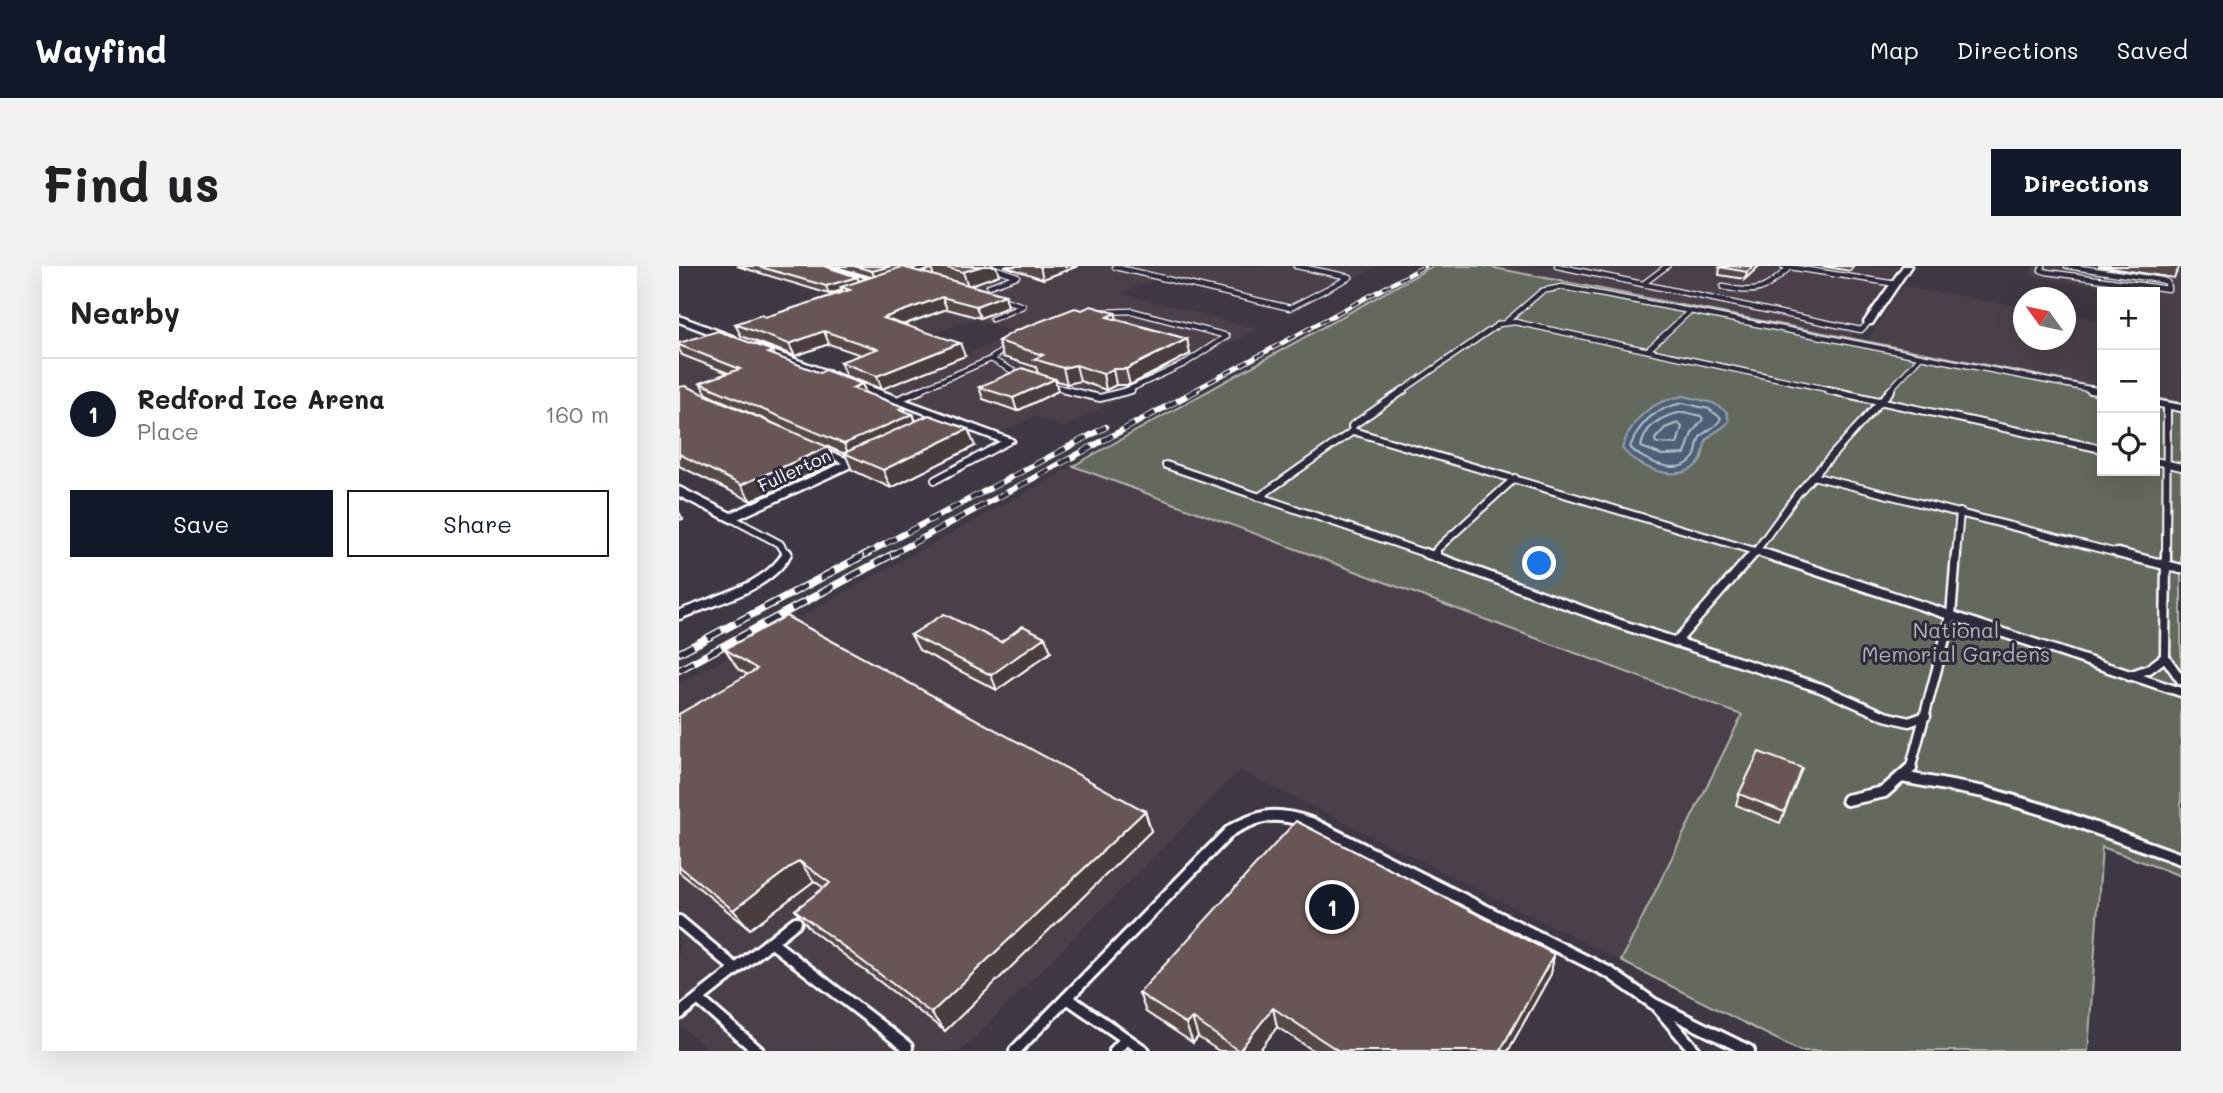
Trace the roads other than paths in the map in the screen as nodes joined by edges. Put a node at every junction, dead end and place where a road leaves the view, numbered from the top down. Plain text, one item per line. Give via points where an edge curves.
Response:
1 (818, 266) edge
2 (932, 266) edge
3 (988, 266) edge
4 (1114, 266) edge
5 (1296, 266) edge
6 (1561, 266) edge
7 (1599, 266) edge
8 (1667, 266) edge
9 (1783, 266) edge
10 (1907, 266) edge
11 (2043, 266) edge
12 (2067, 266) edge
13 (1790, 267) edge
14 (1588, 272) junction
15 (877, 284) junction
16 (1643, 284) junction
17 (1896, 284) junction
18 (989, 286) dead end
19 (1723, 287) dead end
20 (864, 288) edge
21 (998, 298) edge
22 (1690, 311) junction
23 (1085, 314) edge
24 (992, 318) edge
25 (679, 319) edge
26 (1506, 322) junction
27 (1869, 322) joint
28 (734, 330) edge
29 (721, 334) junction
30 (700, 341) edge
31 (1012, 344) edge
32 (1648, 350) junction
33 (1921, 356) junction
34 (991, 359) junction
35 (1031, 378) edge
36 (1044, 382) edge
37 (2097, 392) edge
38 (897, 400) junction
39 (1884, 401) junction
40 (2160, 404) edge
41 (2167, 405) junction
42 (2181, 408) edge
43 (948, 419) junction
44 (936, 425) edge
45 (1353, 431) junction
46 (1008, 442) joint
47 (814, 447) edge
48 (887, 447) edge
49 (2097, 448) edge
50 (2160, 462) edge
51 (850, 463) junction
52 (2167, 464) junction
53 (1166, 465) dead end
54 (2181, 467) edge
55 (1813, 476) junction
56 (1515, 478) junction
57 (935, 480) dead end
58 (679, 491) edge
59 (1259, 497) junction
60 (1960, 512) junction
61 (731, 518) junction
62 (1756, 551) junction
63 (1436, 557) junction
64 (2166, 565) junction
65 (2181, 569) edge
66 (679, 615) edge
67 (1951, 616) junction
68 (1676, 642) junction
69 (2165, 657) junction
70 (2129, 676) junction
71 (2181, 680) edge
72 (2181, 692) edge
73 (1926, 716) junction
74 (1902, 777) junction
75 (1847, 800) dead end
76 (2181, 859) edge
77 (679, 920) edge
78 (796, 922) edge
79 (771, 942) junction
80 (736, 969) junction
81 (1067, 998) junction
82 (698, 999) junction
83 (1654, 1004) junction
84 (679, 1014) edge
85 (1126, 1039) junction
86 (758, 1051) edge
87 (906, 1051) edge
88 (1015, 1051) edge
89 (1115, 1051) edge
90 (1144, 1051) edge
91 (1695, 1051) edge
92 (1749, 1051) edge

1 - 15 street
2 - 15 street
3 - 18 lane via 1017,276
4 - 5 lane via 1290,308 1350,277
6 - 14 lane
7 - 14 lane
8 - 16 lane
9 - 13 lane
10 - 17 street
11 - 12 lane via 2041,270 2047,272 2168,289 2167,282 2161,280
13 - 17 lane
13 - 19 lane via 1765,291
14 - 16 lane
15 - 20 street
16 - 27 lane via 1861,330
17 - 27 street
21 - 24 lane via 1023,306
22 - 26 lane via 1562,288 1542,291
22 - 32 lane
22 - 33 lane
23 - 36 lane via 1132,311 1227,336 1203,353 1116,396 1097,399
25 - 29 street
26 - 32 lane
26 - 45 lane via 1352,426
28 - 29 street
29 - 30 street
29 - 38 street
31 - 34 lane
32 - 39 lane
33 - 37 lane
33 - 39 lane
34 - 35 lane
34 - 38 lane
38 - 43 street
39 - 49 lane
39 - 55 lane
40 - 41 lane
41 - 42 lane
41 - 52 lane
43 - 44 street
43 - 46 street
45 - 56 lane
45 - 59 lane
46 - 57 lane
47 - 51 lane
48 - 51 street, Fullerton
50 - 52 lane
51 - 61 street, Fullerton
52 - 54 lane
52 - 64 lane
53 - 59 lane
55 - 60 lane
55 - 62 lane
56 - 62 lane
56 - 63 lane via 1437,549
58 - 61 street
59 - 63 lane
60 - 64 lane
60 - 67 lane
61 - 66 lane via 780,544 788,554 780,565 751,583
62 - 67 lane
62 - 68 lane
63 - 68 lane
64 - 65 lane
64 - 69 lane
67 - 70 lane
67 - 73 lane
68 - 73 lane via 1821,688 1885,716 1909,722
69 - 70 lane
69 - 71 lane
70 - 72 lane
73 - 74 lane via 1910,771
74 - 75 lane via 1884,792
74 - 76 lane via 2033,807
77 - 80 lane
78 - 79 lane
79 - 80 lane
79 - 87 lane via 907,1047
80 - 82 lane
81 - 83 lane via 1231,830 1258,814 1281,814 1311,823 1610,973
81 - 85 lane
81 - 88 lane
82 - 84 lane
82 - 86 lane
83 - 91 lane
83 - 92 lane
85 - 89 lane
85 - 90 lane

